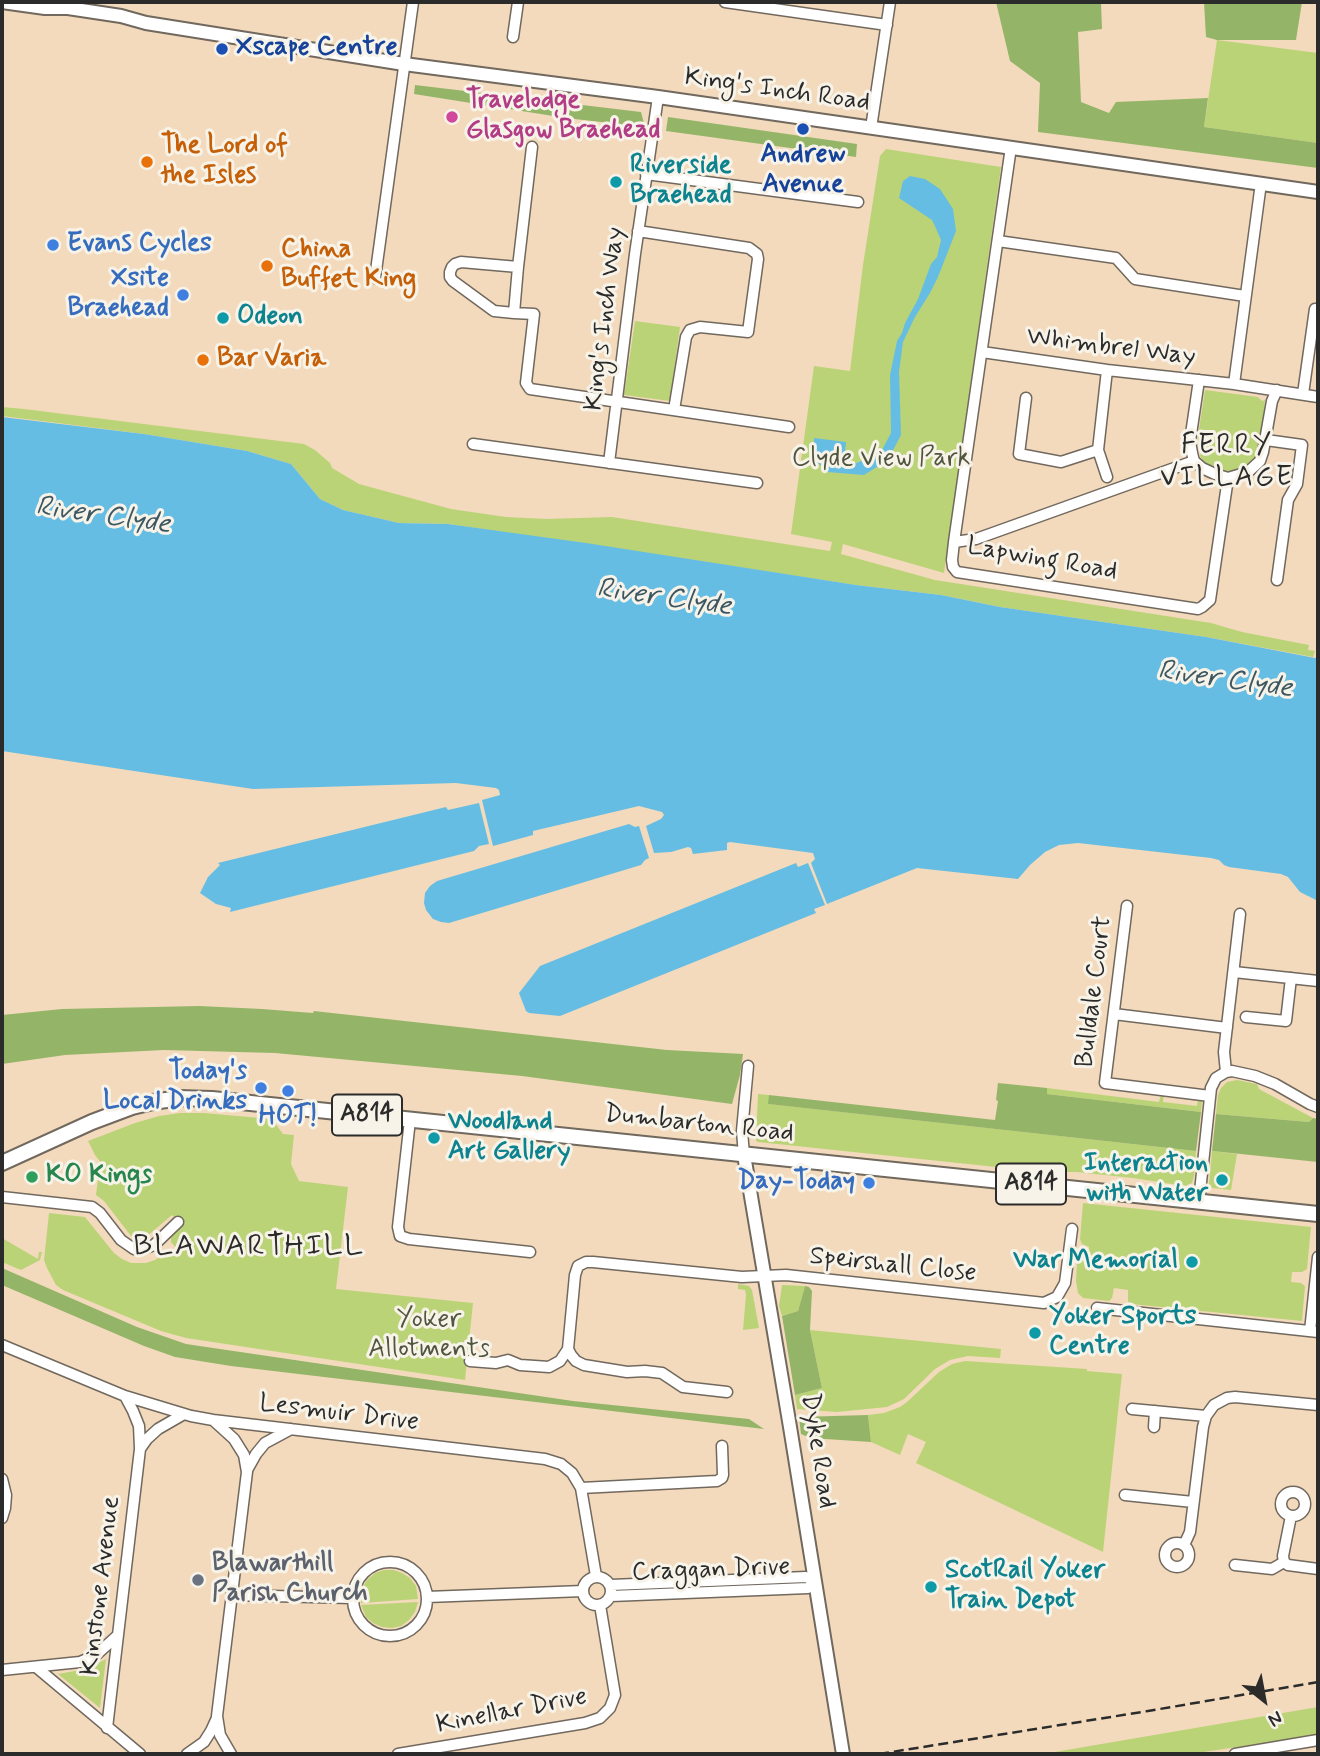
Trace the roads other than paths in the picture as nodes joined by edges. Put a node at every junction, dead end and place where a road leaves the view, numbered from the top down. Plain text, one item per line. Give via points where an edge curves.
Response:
1 (2, 2) edge
2 (413, 2) edge
3 (519, 2) edge
4 (725, 2) edge
5 (890, 2) edge
6 (784, 6) edge
7 (887, 25) junction
8 (513, 37) dead end
9 (404, 64) junction
10 (658, 97) junction
11 (871, 128) junction
12 (532, 147) dead end
13 (1011, 147) junction
14 (646, 174) junction
15 (1261, 183) junction
16 (1318, 192) edge
17 (858, 202) dead end
18 (638, 231) junction
19 (998, 241) junction
20 (518, 267) junction
21 (374, 278) dead end
22 (1245, 296) junction
23 (1318, 310) edge
24 (514, 313) junction
25 (982, 352) junction
26 (1107, 370) junction
27 (1199, 380) junction
28 (1234, 384) junction
29 (1276, 390) junction
30 (1303, 394) junction
31 (1318, 397) edge
32 (1026, 398) dead end
33 (617, 402) junction
34 (674, 411) junction
35 (789, 427) dead end
36 (1266, 440) junction
37 (472, 444) dead end
38 (1098, 450) junction
39 (1194, 461) junction
40 (608, 463) junction
41 (1107, 477) dead end
42 (1228, 478) junction
43 (757, 484) dead end
44 (954, 542) junction
45 (1277, 580) dead end
46 (1127, 906) dead end
47 (1240, 914) dead end
48 (1234, 972) junction
49 (1291, 978) junction
50 (1318, 981) edge
51 (1114, 1014) junction
52 (1246, 1017) dead end
53 (1227, 1028) junction
54 (748, 1066) dead end
55 (1226, 1072) junction
56 (1210, 1096) junction
57 (1318, 1107) edge
58 (410, 1120) junction
59 (744, 1155) junction
60 (2, 1163) edge
61 (2, 1197) edge
62 (1199, 1201) junction
63 (1318, 1214) edge
64 (178, 1223) dead end
65 (1072, 1229) dead end
66 (530, 1252) dead end
67 (1318, 1257) edge
68 (765, 1276) junction
69 (1097, 1308) dead end
70 (1314, 1331) edge
71 (2, 1345) edge
72 (568, 1349) junction
73 (470, 1361) dead end
74 (727, 1392) dead end
75 (125, 1396) junction
76 (1318, 1405) edge
77 (1132, 1409) dead end
78 (1155, 1411) junction
79 (184, 1414) junction
80 (1206, 1416) junction
81 (213, 1420) junction
82 (1154, 1427) dead end
83 (292, 1429) junction
84 (722, 1446) dead end
85 (140, 1449) junction
86 (247, 1472) junction
87 (2, 1479) edge
88 (581, 1488) junction
89 (1125, 1495) dead end
90 (1194, 1502) junction
91 (1291, 1516) dead end
92 (2, 1518) edge
93 (1184, 1545) dead end
94 (1284, 1562) junction
95 (1235, 1565) dead end
96 (1318, 1569) edge
97 (596, 1576) junction
98 (815, 1581) junction
99 (611, 1590) junction
100 (583, 1591) junction
101 (232, 1595) junction
102 (427, 1597) junction
103 (352, 1598) junction
104 (600, 1605) junction
105 (118, 1636) junction
106 (36, 1667) junction
107 (2, 1670) edge
108 (217, 1716) junction
109 (107, 1728) junction
110 (1318, 1740) edge
111 (140, 1754) edge
112 (187, 1754) edge
113 (231, 1754) edge
114 (398, 1754) edge
115 (843, 1754) edge
116 (1235, 1754) edge

1 - 9 street, King's Inch Road via 121,16
2 - 9 street
3 - 8 street
4 - 6 street
5 - 7 street
6 - 7 street
7 - 11 street
9 - 10 street, King's Inch Road
9 - 21 street
10 - 11 street, King's Inch Road
10 - 14 street, King's Inch Way
11 - 13 street, King's Inch Road
12 - 20 street
13 - 15 street, King's Inch Road
13 - 19 street, Lapwing Road
14 - 17 street
14 - 18 street, King's Inch Way
15 - 16 street, King's Inch Road
15 - 22 street
18 - 33 street, King's Inch Way
18 - 34 street via 749,248 758,259 748,332 690,330
19 - 22 street via 1116,258 1135,279
19 - 25 street, Lapwing Road
20 - 24 street
20 - 24 street via 461,262 450,272 453,281 494,311
22 - 28 street
23 - 30 street
24 - 33 street via 534,314 526,383 530,389
25 - 26 street, Whimbrel Way
25 - 44 street, Lapwing Road
26 - 27 street, Whimbrel Way
26 - 38 street
27 - 28 street, Whimbrel Way
27 - 39 street via 1190,441
28 - 29 street, Whimbrel Way
29 - 30 street, Whimbrel Way
29 - 36 street
30 - 31 street, Whimbrel Way
32 - 38 street via 1019,454 1060,462
33 - 34 street
33 - 40 street, King's Inch Way
34 - 35 street
36 - 42 street via 1255,467
36 - 45 street via 1303,445 1297,484 1288,500
37 - 40 street
38 - 41 street
39 - 42 street
39 - 44 street via 973,540
40 - 43 street
42 - 44 street, Lapwing Road via 1210,600 1198,608 957,572 952,564
46 - 51 street, Bulldale Court
47 - 48 street
48 - 49 street
48 - 53 street
49 - 50 street
49 - 52 street via 1286,1021
51 - 53 street
51 - 56 street, Bulldale Court via 1105,1083
53 - 55 street
54 - 59 street
55 - 56 street via 1212,1083
55 - 57 street via 1266,1080
56 - 62 street
58 - 59 main road, Dumbarton Road / A814
58 - 60 main road, Dumbarton Road / A814 via 179,1098 114,1113
58 - 66 street via 400,1236
59 - 62 main road, Dumbarton Road / A814
59 - 68 street, Dyke Road
61 - 64 street via 92,1207 134,1249 154,1245
62 - 63 main road, Dumbarton Road / A814
65 - 68 street, Speirshall Close via 1065,1283 1051,1301
67 - 70 street
68 - 72 street, Speirshall Close via 586,1262 578,1266 575,1275
68 - 98 street, Dyke Road
69 - 70 street
71 - 75 street, Lesmuir Drive
72 - 73 street via 549,1367 520,1366 508,1360
72 - 74 street via 584,1365 662,1373 683,1387
75 - 79 street, Lesmuir Drive
75 - 85 street, Kinstone Avenue via 139,1426
76 - 80 street via 1235,1397 1214,1405
77 - 78 street
78 - 80 street
78 - 82 street
79 - 81 street, Lesmuir Drive
79 - 85 street via 158,1429
80 - 90 street
81 - 83 street, Lesmuir Drive
81 - 86 street via 234,1439
83 - 86 street via 265,1443
83 - 88 street, Lesmuir Drive via 545,1459 566,1468
84 - 88 street via 723,1475 717,1481
85 - 105 street, Kinstone Avenue
86 - 101 street
87 - 92 street via 6,1495
88 - 97 street
89 - 90 street
90 - 93 street
91 - 94 street
94 - 95 street via 1272,1569
94 - 96 street
97 - 99 street via 605,1578
97 - 100 street via 588,1579
98 - 99 street, Craggan Drive via 806,1577
98 - 115 street, Dyke Road
99 - 104 street
100 - 102 street
100 - 104 street via 588,1602
101 - 103 street
101 - 108 street
102 - 103 street via 413,1570 384,1562 365,1571
102 - 103 street via 417,1624 390,1636 363,1625
104 - 114 street, Kinellar Drive via 615,1695 600,1718
105 - 106 street via 85,1661
105 - 109 street, Kinstone Avenue
106 - 107 street
106 - 109 street
108 - 112 street via 207,1738
108 - 113 street via 220,1735
109 - 111 street
110 - 116 street

